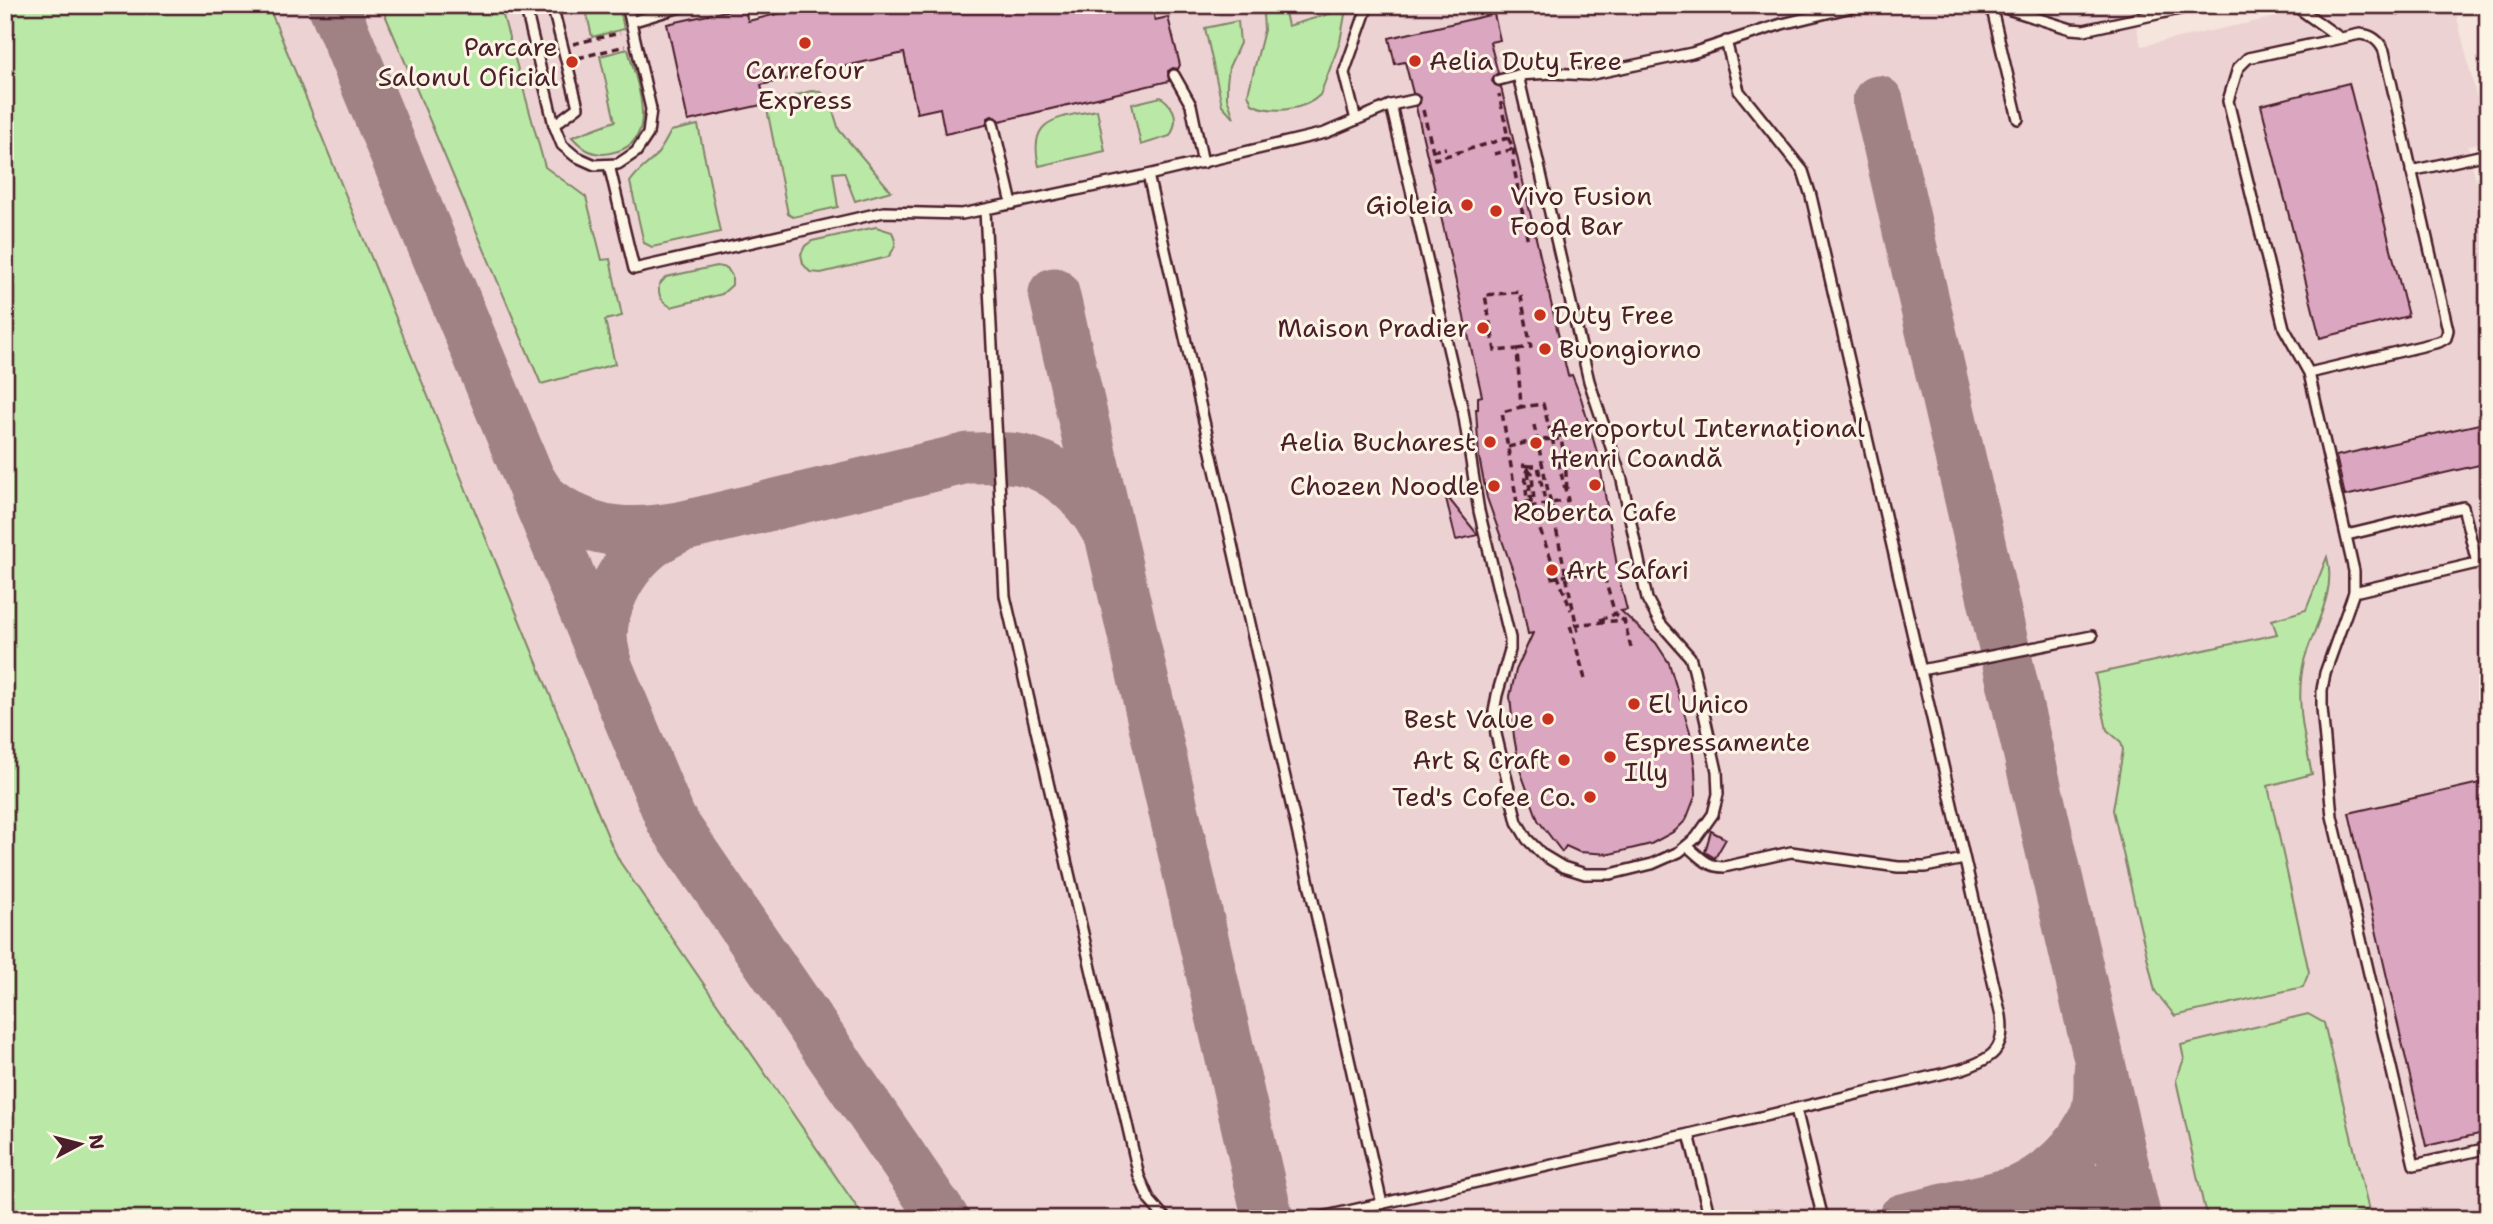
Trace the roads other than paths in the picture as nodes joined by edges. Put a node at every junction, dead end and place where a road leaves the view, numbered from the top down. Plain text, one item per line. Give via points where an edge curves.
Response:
1 (524, 5) edge
2 (552, 5) edge
3 (627, 5) edge
4 (687, 5) edge
5 (1368, 5) edge
6 (1860, 5) edge
7 (1993, 5) edge
8 (2198, 5) edge
9 (2294, 5) edge
10 (632, 26) junction
11 (2340, 38) junction
12 (1726, 40) junction
13 (1174, 75) dead end
14 (1518, 75) junction
15 (1499, 80) dead end
16 (1418, 103) road end
17 (1391, 105) junction
18 (2018, 118) dead end
19 (1356, 120) junction
20 (993, 123) dead end
21 (554, 125) junction
22 (2488, 154) edge
23 (1203, 163) junction
24 (609, 164) junction
25 (2411, 171) junction
26 (1148, 176) junction
27 (1012, 204) junction
28 (985, 211) junction
29 (2309, 373) junction
30 (2347, 535) junction
31 (2354, 592) junction
32 (2092, 636) dead end
33 (1921, 670) junction
34 (1687, 846) junction
35 (1964, 859) junction
36 (1796, 1109) junction
37 (1689, 1134) junction
38 (2488, 1148) edge
39 (1382, 1204) junction
40 (1166, 1219) edge
41 (1313, 1219) edge
42 (1710, 1219) edge
43 (1822, 1219) edge

1 - 21 lane
2 - 21 lane via 578,107
3 - 10 lane
4 - 10 lane
5 - 19 lane via 1344,73
6 - 12 lane
7 - 8 lane via 2084,30
7 - 18 lane
9 - 11 lane
10 - 24 lane via 651,108 648,134 636,152 618,164
11 - 25 lane via 2368,34 2381,44
11 - 29 lane via 2248,58 2238,68 2228,101 2284,328
12 - 14 lane via 1588,75
12 - 33 lane via 1739,91 1802,171 1811,196
13 - 23 lane via 1191,105
14 - 15 lane
14 - 34 lane via 1589,380 1622,480 1647,599 1660,623 1690,657 1717,771 1713,814
16 - 17 lane
17 - 19 lane
17 - 34 lane via 1463,411 1479,511 1510,638 1494,712 1517,822 1543,855 1585,874 1611,874 1653,864
19 - 23 lane via 1325,134
20 - 27 lane
21 - 24 lane via 562,145 575,156 595,165
22 - 25 lane
23 - 26 lane
24 - 28 lane via 634,269 884,212
25 - 29 lane via 2448,330 2446,338
26 - 27 lane
26 - 39 lane
27 - 28 lane
28 - 40 lane via 1005,596 1139,1176 1150,1201
29 - 30 lane
30 - 31 lane
30 - 31 lane via 2463,508 2477,563
31 - 38 lane via 2322,690 2331,803 2414,1165
32 - 33 lane
33 - 35 lane
34 - 35 lane via 1716,867 1791,852 1898,867
35 - 36 lane via 2001,1016 1999,1046 1990,1057 1962,1069
36 - 37 lane
36 - 43 lane
37 - 39 lane
37 - 42 lane
39 - 41 lane

